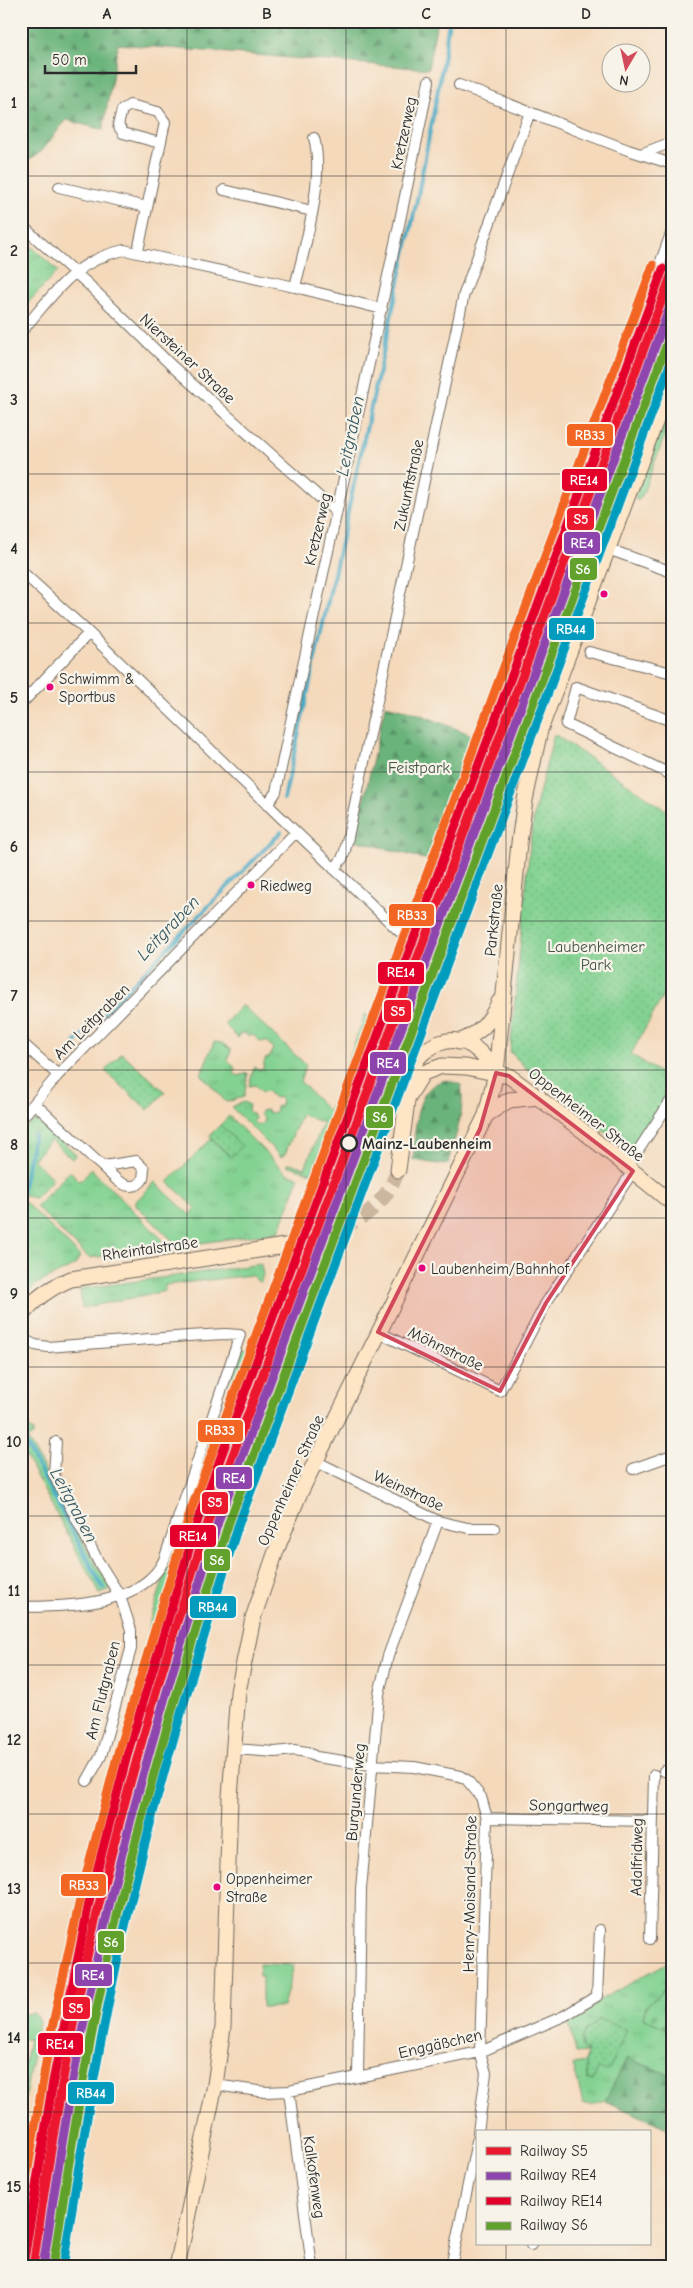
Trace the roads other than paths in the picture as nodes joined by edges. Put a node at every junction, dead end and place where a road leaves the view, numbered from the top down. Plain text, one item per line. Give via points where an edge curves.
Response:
1 (429, 81) dead end
2 (459, 85) dead end
3 (530, 112) junction
4 (314, 138) dead end
5 (672, 142) edge
6 (160, 143) junction
7 (640, 154) junction
8 (672, 164) edge
9 (59, 187) dead end
10 (224, 190) dead end
11 (147, 207) junction
12 (312, 211) junction
13 (21, 225) edge
14 (672, 231) edge
15 (138, 251) junction
16 (74, 272) junction
17 (295, 286) junction
18 (382, 309) junction
19 (21, 332) edge
20 (672, 368) edge
21 (672, 388) edge
22 (662, 404) junction
23 (336, 512) junction
24 (608, 549) junction
25 (21, 571) edge
26 (672, 572) edge
27 (89, 633) junction
28 (589, 652) dead end
29 (672, 673) edge
30 (21, 704) edge
31 (672, 721) edge
32 (672, 775) edge
33 (267, 805) junction
34 (296, 832) junction
35 (334, 869) junction
36 (505, 984) junction
37 (21, 1042) edge
38 (459, 1042) junction
39 (496, 1073) junction
40 (58, 1075) junction
41 (408, 1097) junction
42 (539, 1097) junction
43 (672, 1099) edge
44 (35, 1104) junction
45 (486, 1115) junction
46 (21, 1119) edge
47 (104, 1166) dead end
48 (631, 1169) junction
49 (398, 1170) tunnel mouth
50 (672, 1203) edge
51 (298, 1244) tunnel mouth
52 (21, 1316) edge
53 (378, 1332) junction
54 (21, 1338) edge
55 (56, 1442) dead end
56 (672, 1455) edge
57 (315, 1461) junction
58 (633, 1469) dead end
59 (438, 1521) junction
60 (494, 1528) dead end
61 (120, 1596) junction
62 (21, 1607) edge
63 (232, 1749) junction
64 (372, 1765) junction
65 (654, 1775) dead end
66 (87, 1781) dead end
67 (487, 1818) junction
68 (651, 1821) junction
69 (600, 1930) dead end
70 (650, 1939) dead end
71 (480, 2052) junction
72 (358, 2076) junction
73 (215, 2085) junction
74 (289, 2091) junction
75 (478, 2130) edge
76 (476, 2146) edge
77 (466, 2201) junction
78 (476, 2205) edge
79 (177, 2267) edge
80 (312, 2267) edge
81 (451, 2267) edge

1 - 18 street, Kretzerweg
2 - 3 street
3 - 7 street
3 - 35 street, Zukunftstraße via 464,294 345,851
4 - 12 street via 317,165
5 - 7 street
6 - 6 street via 165,122 158,112 130,105 122,110 118,125 123,133
6 - 11 street
7 - 8 street
9 - 11 street
10 - 12 street
11 - 15 street
12 - 17 street
13 - 16 street, Niersteiner Straße
14 - 35 street via 494,717 409,937
15 - 16 street via 104,254
15 - 17 street
16 - 19 street
16 - 23 street, Niersteiner Straße via 173,367
17 - 18 street
18 - 23 street, Kretzerweg
20 - 22 main road, Parkstraße
21 - 22 main road, Parkstraße
22 - 24 main road, Parkstraße
23 - 33 street, Kretzerweg via 276,792
24 - 26 street
24 - 36 main road, Parkstraße via 540,730 519,843
25 - 27 street
27 - 30 street
27 - 33 street
28 - 29 street
31 - 32 street via 576,687 566,724
33 - 34 street
34 - 35 street
34 - 40 street, Am Leitgraben
36 - 38 main road via 493,1017 477,1034
36 - 39 main road, Parkstraße
37 - 40 street
38 - 39 main road via 475,1048
38 - 41 main road via 432,1046 418,1055 411,1070
39 - 41 main road via 435,1067 418,1078
39 - 42 main road, Oppenheimer Straße via 517,1080
39 - 45 main road, Oppenheimer Straße
40 - 44 street, Am Leitgraben
41 - 49 main road
42 - 45 main road via 509,1100
42 - 48 main road, Oppenheimer Straße
43 - 48 street
44 - 46 street, Am Leitgraben
44 - 47 street
45 - 53 main road, Oppenheimer Straße
48 - 50 main road, Oppenheimer Straße
48 - 53 street, Möhnstraße via 546,1303 500,1391
51 - 52 main road, Rheintalstraße via 71,1279 50,1289
53 - 57 main road, Oppenheimer Straße
54 - 61 street via 48,1347 206,1335 240,1336 164,1560 155,1575
55 - 61 street, Am Flutgraben via 54,1475 98,1561
56 - 58 street
57 - 59 street, Weinstraße
57 - 63 main road, Oppenheimer Straße via 276,1551 252,1618 238,1692
59 - 60 street, Weinstraße via 468,1528
59 - 64 street, Burgunderweg via 388,1656 379,1694
61 - 62 street via 70,1605
61 - 66 street, Am Flutgraben via 131,1630 131,1649 101,1756
63 - 64 street, Henry-Moisand-Straße via 294,1750 316,1757
63 - 73 main road, Oppenheimer Straße via 223,2027
64 - 67 street, Henry-Moisand-Straße via 414,1767 460,1776 468,1780 481,1797
64 - 72 street, Burgunderweg via 361,1889
65 - 68 street, Adalfridweg
67 - 68 street, Songartweg
67 - 71 street, Henry-Moisand-Straße
68 - 70 street, Adalfridweg
69 - 71 street, Enggäßchen via 597,1996 564,2016
71 - 72 street, Enggäßchen
71 - 75 street, Henry-Moisand-Straße via 486,2073
72 - 74 street, Enggäßchen
73 - 74 street, Enggäßchen via 266,2092
73 - 79 main road, Oppenheimer Straße
74 - 80 street, Kalkofenweg
76 - 77 street
77 - 78 street
77 - 81 street

